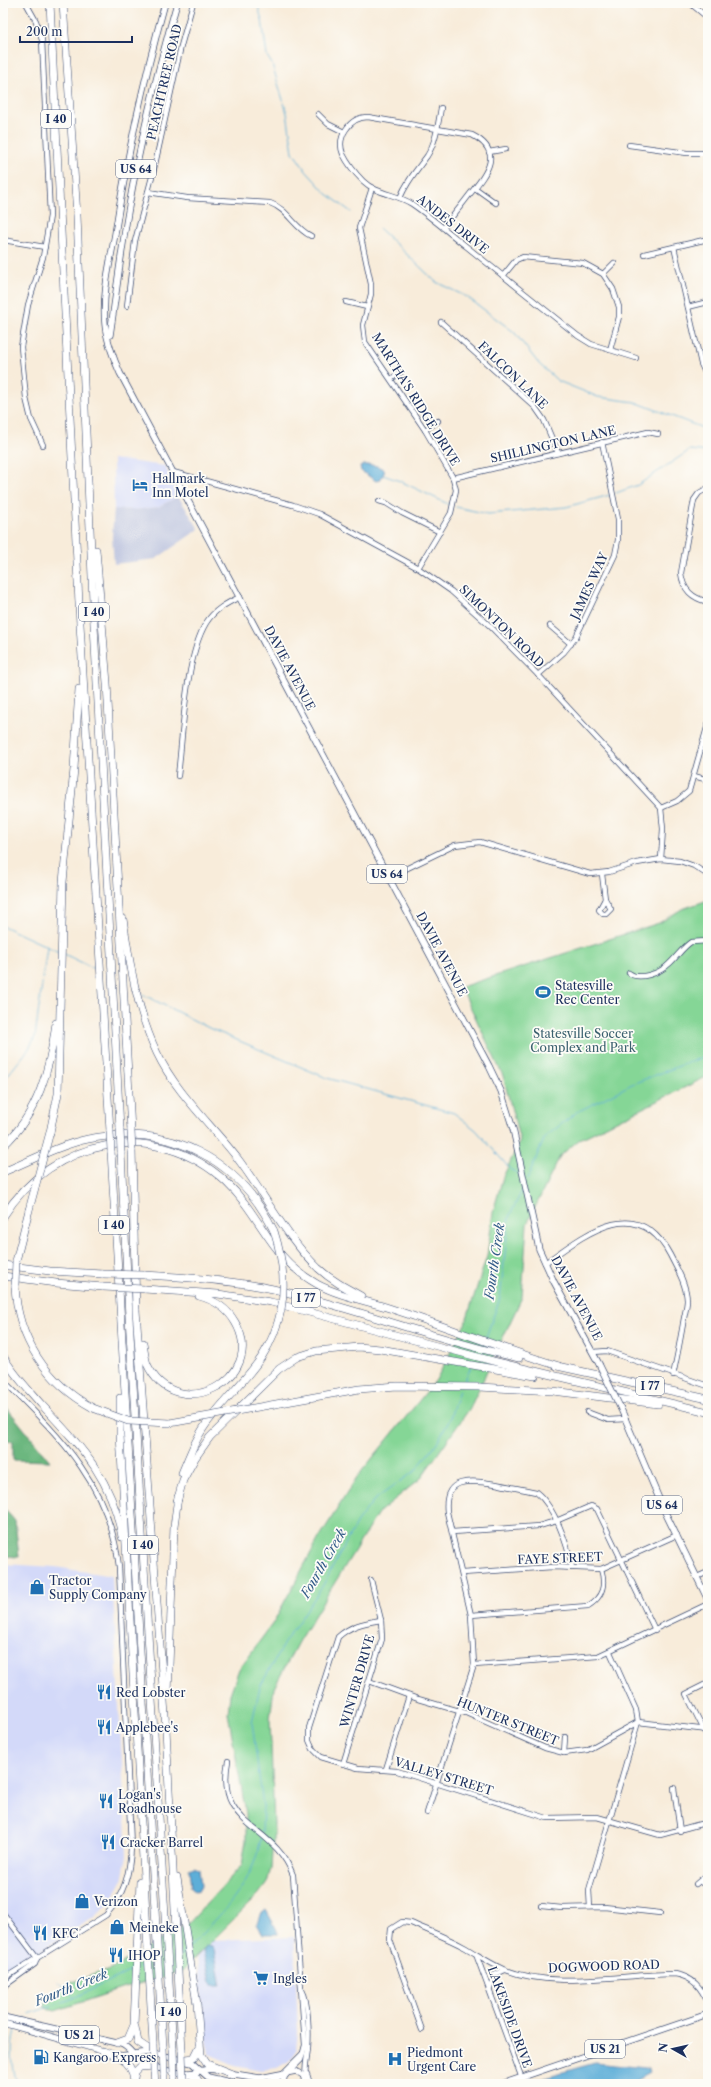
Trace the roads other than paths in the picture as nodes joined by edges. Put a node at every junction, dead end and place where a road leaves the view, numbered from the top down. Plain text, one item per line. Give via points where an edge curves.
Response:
1 (26, 3) edge
2 (50, 3) edge
3 (63, 3) edge
4 (67, 3) edge
5 (166, 3) edge
6 (177, 3) edge
7 (193, 3) edge
8 (690, 3) edge
9 (708, 18) edge
10 (67, 51) junction
11 (142, 88) junction
12 (151, 100) junction
13 (441, 108) dead end
14 (318, 114) dead end
15 (438, 129) junction
16 (344, 132) junction
17 (628, 145) dead end
18 (506, 149) dead end
19 (489, 152) junction
20 (708, 153) edge
21 (372, 188) junction
22 (475, 188) junction
23 (148, 192) junction
24 (400, 198) junction
25 (496, 203) dead end
26 (443, 228) junction
27 (311, 236) dead end
28 (708, 239) edge
29 (3, 240) edge
30 (46, 247) junction
31 (674, 247) junction
32 (644, 254) dead end
33 (614, 263) dead end
34 (603, 274) junction
35 (503, 276) junction
36 (346, 302) dead end
37 (708, 302) edge
38 (127, 306) dead end
39 (688, 306) junction
40 (367, 307) junction
41 (440, 322) dead end
42 (109, 337) junction
43 (610, 350) junction
44 (636, 358) dead end
45 (401, 372) dead end
46 (391, 379) junction
47 (708, 379) edge
48 (438, 421) dead end
49 (425, 430) junction
50 (658, 434) dead end
51 (602, 442) junction
52 (87, 444) junction
53 (43, 445) dead end
54 (558, 453) junction
55 (173, 472) junction
56 (453, 478) junction
57 (708, 488) edge
58 (379, 501) dead end
59 (440, 532) junction
60 (418, 568) junction
61 (240, 597) junction
62 (708, 602) edge
63 (80, 624) junction
64 (550, 626) dead end
65 (571, 644) junction
66 (538, 675) junction
67 (708, 724) edge
68 (178, 776) dead end
69 (694, 776) junction
70 (708, 780) edge
71 (113, 804) junction
72 (661, 808) junction
73 (662, 859) junction
74 (602, 874) junction
75 (708, 875) edge
76 (389, 877) junction
77 (605, 899) dead end
78 (708, 941) edge
79 (629, 973) dead end
80 (60, 994) junction
81 (3, 1146) edge
82 (3, 1172) edge
83 (3, 1216) edge
84 (545, 1263) junction
85 (3, 1265) edge
86 (3, 1276) edge
87 (182, 1292) junction
88 (393, 1309) junction
89 (136, 1310) junction
90 (121, 1346) junction
91 (499, 1350) junction
92 (593, 1352) junction
93 (3, 1356) edge
94 (3, 1365) edge
95 (491, 1365) junction
96 (673, 1375) junction
97 (3, 1380) edge
98 (708, 1386) edge
99 (708, 1399) edge
100 (40, 1403) junction
101 (694, 1409) junction
102 (587, 1412) dead end
103 (708, 1412) edge
104 (626, 1419) junction
105 (177, 1502) junction
106 (556, 1521) junction
107 (452, 1532) junction
108 (676, 1535) junction
109 (621, 1561) junction
110 (128, 1563) junction
111 (572, 1568) junction
112 (601, 1568) junction
113 (708, 1572) edge
114 (462, 1573) junction
115 (697, 1577) junction
116 (371, 1580) dead end
117 (708, 1600) edge
118 (708, 1604) edge
119 (471, 1615) junction
120 (381, 1620) junction
121 (655, 1630) junction
122 (610, 1652) junction
123 (474, 1665) junction
124 (369, 1681) junction
125 (708, 1683) edge
126 (409, 1696) junction
127 (458, 1712) junction
128 (638, 1722) junction
129 (166, 1729) junction
130 (706, 1730) edge
131 (565, 1738) dead end
132 (708, 1738) edge
133 (564, 1753) junction
134 (228, 1761) dead end
135 (343, 1764) junction
136 (386, 1769) junction
137 (436, 1784) junction
138 (674, 1788) dead end
139 (427, 1813) dead end
140 (141, 1819) junction
141 (610, 1821) junction
142 (708, 1822) edge
143 (680, 1830) junction
144 (171, 1834) junction
145 (708, 1874) edge
146 (702, 1880) junction
147 (696, 1884) dead end
148 (708, 1886) edge
149 (541, 1906) dead end
150 (590, 1907) junction
151 (660, 1913) dead end
152 (3, 1914) edge
153 (477, 1957) junction
154 (37, 1958) junction
155 (505, 1970) junction
156 (3, 1978) edge
157 (3, 1987) edge
158 (302, 1990) junction
159 (489, 1990) junction
160 (708, 2003) edge
161 (708, 2014) edge
162 (135, 2017) junction
163 (4, 2019) edge
164 (422, 2030) dead end
165 (305, 2042) junction
166 (117, 2043) junction
167 (200, 2046) junction
168 (103, 2051) junction
169 (134, 2054) junction
170 (156, 2054) junction
171 (179, 2060) junction
172 (155, 2069) junction
173 (200, 2070) junction
174 (289, 2072) junction
175 (232, 2074) junction
176 (282, 2074) junction
177 (184, 2078) edge
178 (521, 2078) junction
179 (218, 2080) junction
180 (133, 2082) edge
181 (307, 2083) edge
182 (155, 2084) edge
183 (164, 2084) edge
184 (174, 2084) edge
185 (200, 2084) edge
186 (207, 2084) edge
187 (238, 2084) edge
188 (260, 2084) edge
189 (283, 2084) edge
190 (502, 2084) edge
191 (524, 2084) edge

1 - 30 street via 40,32 44,61 50,216
2 - 63 highway, I 40
3 - 10 highway, I 40
4 - 10 highway
5 - 11 main road, US 64
6 - 12 main road, US 64
7 - 23 street, PEACHTREE ROAD
8 - 9 street
10 - 52 highway, I 40
11 - 12 main road via 144,97
11 - 42 main road, US 64 via 106,292 105,326
12 - 42 main road, US 64 via 127,219
13 - 15 street
14 - 16 street via 328,124
15 - 16 street via 365,117 349,124
15 - 19 street via 472,135 483,142
15 - 24 street via 427,155 411,175
16 - 21 street, ANDES DRIVE via 341,144 343,154
17 - 20 street via 687,153
18 - 19 street
19 - 22 street via 489,168
21 - 24 street, ANDES DRIVE
21 - 40 street, MARTHA'S RIDGE DRIVE via 358,228 371,284
22 - 25 street
22 - 26 street
23 - 27 street via 187,198 270,203 281,208 297,227
23 - 38 street, PEACHTREE ROAD via 132,258
24 - 26 street, ANDES DRIVE via 412,203
26 - 35 street, ANDES DRIVE
28 - 31 street
29 - 30 street
30 - 53 street via 28,305 21,347 26,398 31,419
31 - 32 street
31 - 39 street
33 - 34 street
34 - 35 street via 583,263 532,256 516,260
34 - 43 street via 613,289 619,307 619,317
35 - 43 street, ANDES DRIVE via 578,336 591,344
36 - 40 street
37 - 39 street
39 - 47 street via 701,364
40 - 46 street, MARTHA'S RIDGE DRIVE via 363,325 365,342
41 - 54 street, FALCON LANE via 535,407 544,420
42 - 55 main road, DAVIE AVENUE / US 64 via 120,373
43 - 44 street, ANDES DRIVE
45 - 46 street
46 - 49 street, MARTHA'S RIDGE DRIVE
48 - 49 street
49 - 56 street, MARTHA'S RIDGE DRIVE
50 - 51 street, SHILLINGTON LANE via 648,432
51 - 54 street, SHILLINGTON LANE
51 - 65 street, JAMES WAY via 618,519 618,540 609,569
52 - 71 highway via 107,683
52 - 184 highway, I 40, bridge via 128,1317
54 - 56 street, SHILLINGTON LANE
55 - 60 street, SIMONTON ROAD via 319,514
55 - 61 main road, DAVIE AVENUE / US 64
56 - 59 street, MARTHA'S RIDGE DRIVE via 455,501
57 - 62 street via 699,493 694,500 681,573 686,590 692,596
58 - 59 street
59 - 60 street, MARTHA'S RIDGE DRIVE
60 - 66 street, SIMONTON ROAD via 471,608
61 - 68 street via 216,611 206,622 199,638 191,668
61 - 76 main road, DAVIE AVENUE / US 64
63 - 80 highway via 79,701 66,842
63 - 90 highway, I 40, bridge
64 - 65 street
65 - 66 street, JAMES WAY
66 - 72 street, SIMONTON ROAD
67 - 69 street
69 - 70 street
69 - 72 street via 684,797
71 - 88 highway via 122,916 132,976 155,1048 171,1077 246,1169 309,1259 336,1282
71 - 89 highway, bridge via 132,1150
72 - 73 street
73 - 74 street via 637,863
73 - 75 street via 680,861
74 - 76 street via 590,874 480,842 455,844
74 - 77 street
76 - 84 main road, DAVIE AVENUE / US 64 via 501,1091 513,1129 533,1226
78 - 79 street via 691,942 668,965 651,974 636,976
80 - 81 highway via 50,1064 42,1088 22,1124
80 - 101 highway, bridge via 58,1094 16,1261 15,1285 18,1312 28,1343 49,1374 70,1394 93,1408 128,1421 170,1423 359,1389 397,1386 553,1391
82 - 105 highway, bridge via 86,1140 126,1135 158,1138 194,1150 223,1166 254,1196 274,1231 282,1267 283,1287 281,1310 272,1340 258,1364 202,1430 182,1474
83 - 88 highway via 34,1178 76,1153 118,1144 145,1144 163,1148 196,1160 227,1183 276,1249 303,1274 328,1289
84 - 92 main road, DAVIE AVENUE / US 64
84 - 96 street via 584,1234 606,1225 625,1221 649,1229 668,1251 685,1288 687,1302
85 - 91 highway, I 77, bridge via 50,1271 218,1280 274,1290 465,1344
86 - 87 highway, I 77, bridge via 56,1283
87 - 89 highway via 219,1304 230,1314 240,1330 242,1348 239,1363 229,1379 218,1388 192,1394 178,1392 155,1377 147,1364
87 - 95 highway, I 77 via 218,1294 271,1302 460,1352
88 - 91 highway via 471,1336
89 - 129 highway
90 - 110 highway via 120,1434
90 - 183 highway, I 40, bridge
91 - 99 highway, I 77
92 - 96 street via 607,1351
92 - 104 main road, DAVIE AVENUE / US 64, bridge
93 - 100 highway
94 - 100 highway
95 - 101 highway, I 77
95 - 105 highway via 454,1362 359,1347 316,1351 297,1357 279,1369 210,1437 194,1458 183,1480
96 - 98 street
97 - 154 street via 70,1450 98,1492 112,1529 119,1567 131,1834 129,1874 106,1915
100 - 110 highway via 86,1454 99,1473 116,1509
101 - 103 highway, I 77
102 - 104 street via 608,1420
104 - 108 main road, DAVIE AVENUE / US 64
105 - 129 highway
106 - 107 street via 539,1526
106 - 107 street via 543,1498 536,1492 468,1480 456,1485 446,1500
106 - 109 street via 591,1506 597,1509
106 - 111 street via 568,1548
107 - 114 street
108 - 109 street, FAYE STREET
108 - 115 main road, DAVIE AVENUE / US 64
109 - 112 street, FAYE STREET
109 - 121 street
110 - 140 highway
111 - 112 street, FAYE STREET
111 - 114 street, FAYE STREET
112 - 119 street via 604,1587 596,1601 588,1606
113 - 115 street
114 - 119 street
115 - 117 main road, DAVIE AVENUE / US 64
116 - 120 street, WINTER DRIVE
118 - 121 street
119 - 123 street
120 - 124 street, WINTER DRIVE via 382,1639
120 - 135 street, VALLEY STREET via 356,1625 346,1629 338,1637 309,1728 309,1740 313,1749 321,1757
121 - 122 street
122 - 123 street via 585,1658
122 - 128 street via 636,1710
123 - 127 street
124 - 126 street, HUNTER STREET
124 - 135 street, WINTER DRIVE
125 - 130 street via 686,1694
126 - 127 street, HUNTER STREET
126 - 136 street
127 - 133 street, HUNTER STREET via 545,1748
127 - 137 street
128 - 130 street
128 - 133 street, HUNTER STREET via 587,1750
128 - 141 street
129 - 144 highway
130 - 132 street
131 - 133 street
134 - 158 street via 225,1780 230,1801 238,1813 286,1859 293,1875
135 - 136 street, VALLEY STREET via 364,1769
136 - 137 street, VALLEY STREET
137 - 139 street
137 - 141 street, VALLEY STREET via 547,1818 584,1816
138 - 143 street
140 - 162 highway
140 - 172 highway, bridge
141 - 143 street, VALLEY STREET via 660,1835
141 - 150 street via 589,1890
142 - 143 street, VALLEY STREET
144 - 167 highway via 198,2011
144 - 177 highway, bridge
145 - 146 street
146 - 147 street
146 - 148 street via 702,1883
149 - 150 street
150 - 151 street
152 - 154 street
153 - 155 street, DOGWOOD ROAD
153 - 159 street, LAKESIDE DRIVE
153 - 164 street, DOGWOOD ROAD via 465,1947 411,1922 402,1922 391,1929 390,1940
154 - 156 street
154 - 157 street via 35,1964
155 - 159 street via 494,1975
155 - 160 street, DOGWOOD ROAD via 538,1977 574,1979 680,1975 693,1980 702,1990
158 - 165 street
158 - 181 street via 306,2000
159 - 178 street, LAKESIDE DRIVE
161 - 178 main road, US 21
162 - 166 highway via 130,2037 124,2042
162 - 170 highway via 137,2041
163 - 166 main road, US 21
163 - 168 main road, US 21
165 - 174 street via 302,2059
165 - 176 street via 299,2058
166 - 169 main road, US 21 via 128,2047
167 - 171 highway via 195,2057
167 - 175 highway via 205,2063
168 - 169 main road, US 21 via 123,2056
168 - 180 highway via 128,2063 132,2070
169 - 170 main road, US 21 via 142,2051
169 - 172 main road, US 21 via 140,2062
170 - 171 main road, US 21
171 - 173 main road, US 21 via 192,2063
172 - 177 main road, US 21
172 - 180 highway via 139,2068 135,2072
172 - 182 highway
173 - 175 main road, US 21 via 209,2069
173 - 177 main road, US 21
173 - 179 main road, US 21 via 206,2076
174 - 176 main road, US 21
174 - 181 main road via 299,2071
174 - 189 main road via 284,2077
175 - 176 main road, US 21 via 258,2078
176 - 188 main road via 272,2082
177 - 185 highway via 195,2076
178 - 190 main road, US 21
178 - 191 street, LAKESIDE DRIVE
179 - 186 highway
179 - 187 main road, US 21

